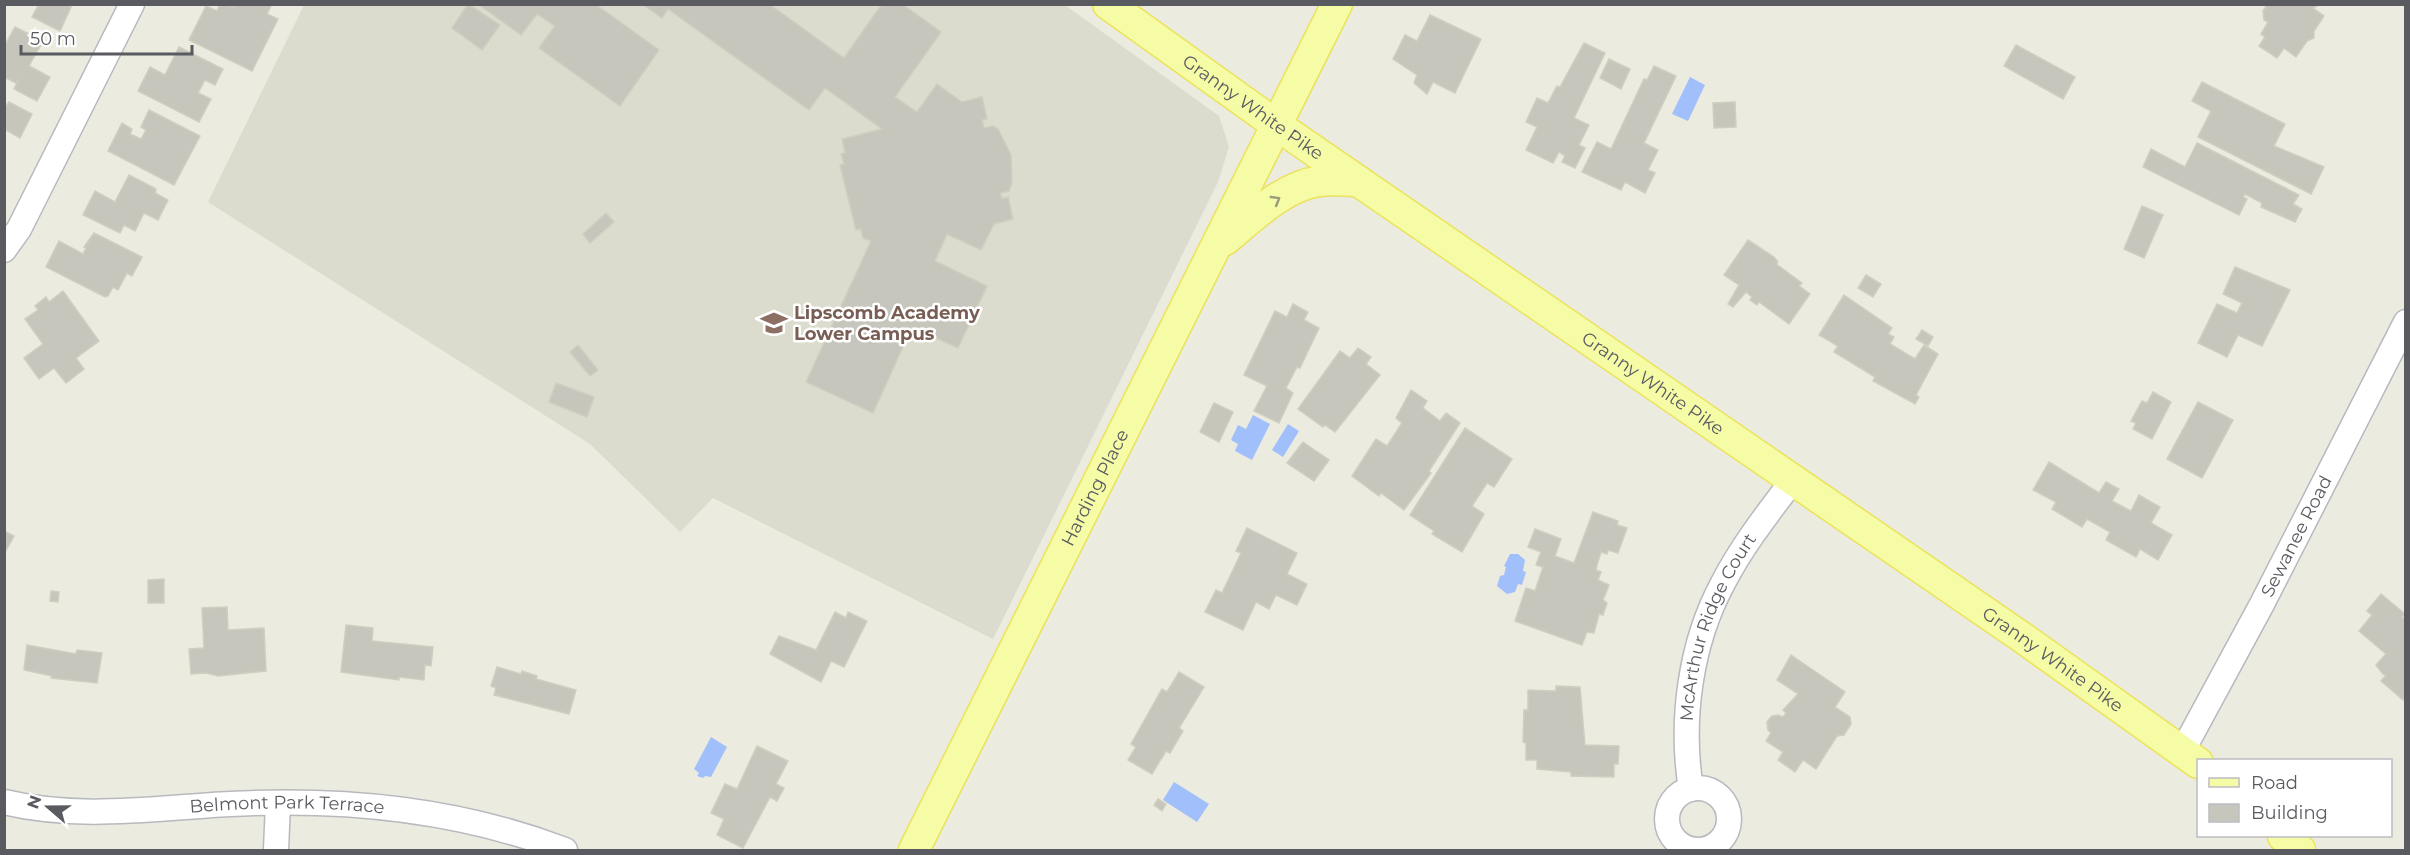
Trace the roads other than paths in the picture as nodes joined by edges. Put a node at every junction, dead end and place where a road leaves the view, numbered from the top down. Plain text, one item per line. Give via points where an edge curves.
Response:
1 (132, 4) edge
2 (1108, 4) edge
3 (1337, 4) edge
4 (1278, 126) junction
5 (1358, 181) junction
6 (4, 250) edge
7 (1214, 250) junction
8 (2406, 322) edge
9 (1793, 480) junction
10 (2191, 756) edge
11 (1691, 789) dead end
12 (4, 802) edge
13 (278, 802) junction
14 (2284, 837) edge
15 (276, 850) edge
16 (565, 850) edge
17 (915, 850) edge
18 (2300, 850) edge

1 - 6 street via 19,229
2 - 4 main road, Granny White Pike
3 - 4 main road, Harding Place
4 - 5 main road, Granny White Pike
4 - 7 main road, Harding Place
7 -> 5 main road via 1262,209 1296,188 1320,181
5 - 9 main road, Granny White Pike
7 - 17 main road, Harding Place
8 - 10 street, Sewanee Road via 2262,604
9 - 10 main road, Granny White Pike
9 - 11 street, McArthur Ridge Court via 1723,583 1700,640 1686,732
12 - 13 street, Belmont Park Terrace via 46,811 99,813
13 - 15 street
13 - 16 street, Belmont Park Terrace via 374,806 464,819
14 - 18 main road

